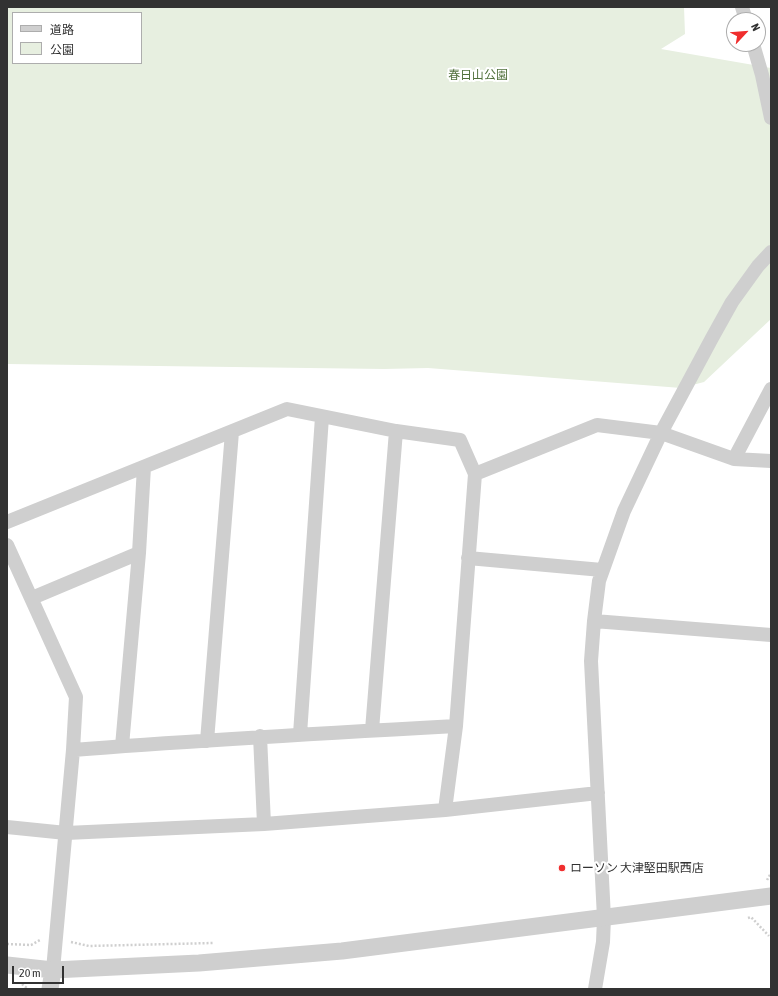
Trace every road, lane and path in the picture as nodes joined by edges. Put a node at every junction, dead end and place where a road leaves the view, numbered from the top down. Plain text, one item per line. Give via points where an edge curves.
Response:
1 (755, 52) edge
2 (771, 118) edge
3 (771, 252) edge
4 (771, 388) edge
5 (322, 417) junction
6 (396, 431) junction
7 (232, 432) junction
8 (661, 433) junction
9 (734, 459) junction
10 (771, 461) edge
11 (144, 467) junction
12 (475, 474) junction
13 (7, 522) edge
14 (7, 545) edge
15 (139, 553) junction
16 (468, 558) junction
17 (602, 570) junction
18 (32, 598) junction
19 (594, 622) junction
20 (771, 635) edge
21 (456, 726) junction
22 (372, 730) junction
23 (300, 734) junction
24 (260, 736) junction
25 (207, 741) junction
26 (122, 746) junction
27 (73, 750) junction
28 (598, 793) junction
29 (445, 810) junction
30 (264, 824) junction
31 (7, 827) edge
32 (66, 833) junction
33 (771, 896) edge
34 (604, 918) junction
35 (743, 918) dead end
36 (769, 936) dead end
37 (43, 939) dead end
38 (66, 940) dead end
39 (220, 943) dead end
40 (7, 944) edge
41 (7, 965) edge
42 (53, 970) junction
43 (50, 989) edge
44 (595, 989) edge

1 - 2 street
3 - 8 street via 732,302
4 - 9 street
5 - 6 street
5 - 7 street via 287,409
5 - 23 street
6 - 12 street via 460,440
6 - 22 street
7 - 11 street
7 - 25 street
8 - 9 street
8 - 12 street via 597,425
8 - 17 street via 624,511
9 - 10 street
11 - 13 street
11 - 15 street
12 - 16 street
14 - 18 street
15 - 18 street
15 - 26 street
16 - 17 street
16 - 21 street
17 - 19 street
18 - 27 street via 76,697
19 - 20 street
19 - 28 street via 591,661
21 - 22 street
21 - 29 street
22 - 23 street
23 - 24 street
24 - 25 street
24 - 30 street
25 - 26 street
26 - 27 street
27 - 32 street
28 - 29 street
28 - 34 street
29 - 30 street
30 - 32 street
31 - 32 street
32 - 42 street
33 - 34 street
34 - 42 street via 342,951 199,963
34 - 44 street via 603,942
35 - 36 path via 751,917
37 - 40 path via 31,945
38 - 39 path via 89,946
41 - 42 street
42 - 43 street

